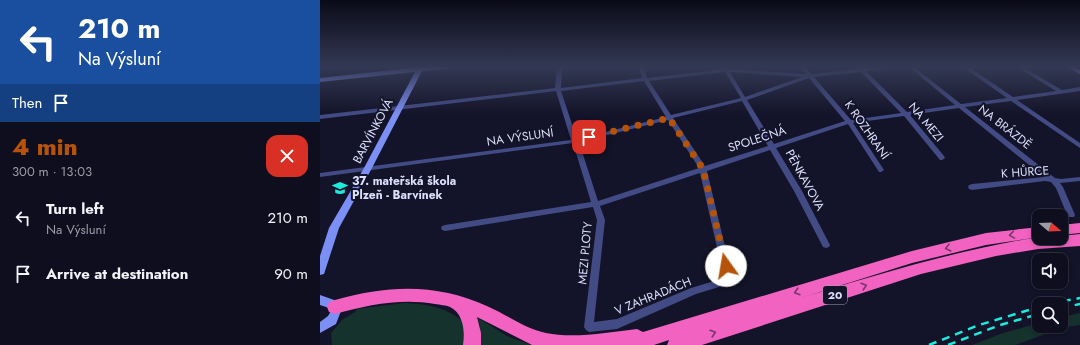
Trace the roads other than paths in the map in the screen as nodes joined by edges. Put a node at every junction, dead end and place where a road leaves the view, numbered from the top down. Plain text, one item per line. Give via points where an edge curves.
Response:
1 (412, 83) edge
2 (558, 83) edge
3 (609, 83) edge
4 (648, 83) edge
5 (735, 83) edge
6 (790, 83) edge
7 (817, 83) edge
8 (875, 83) edge
9 (931, 83) edge
10 (989, 83) edge
11 (1047, 83) edge
12 (558, 89) junction
13 (1080, 89) edge
14 (1062, 92) junction
15 (744, 99) junction
16 (1012, 99) junction
17 (960, 106) junction
18 (400, 107) junction
19 (906, 114) junction
20 (320, 117) edge
21 (669, 118) junction
22 (850, 122) junction
23 (576, 140) junction
24 (772, 146) junction
25 (1080, 146) edge
26 (942, 158) dead end
27 (368, 168) junction
28 (703, 169) junction
29 (881, 170) dead end
30 (320, 175) edge
31 (1080, 179) edge
32 (1053, 180) junction
33 (972, 187) dead end
34 (596, 204) junction
35 (1071, 215) dead end
36 (445, 228) dead end
37 (1080, 228) edge
38 (1068, 229) edge
39 (1032, 234) edge
40 (1080, 240) edge
41 (991, 244) junction
42 (826, 245) dead end
43 (320, 270) edge
44 (320, 300) edge
45 (454, 301) junction
46 (335, 307) junction
47 (320, 328) edge
48 (589, 328) joint
49 (654, 336) junction
50 (472, 345) edge
51 (627, 345) edge
52 (676, 345) edge

1 - 18 street, BARVÍNKOVÁ
2 - 12 street, MEZI PLOTY
3 - 12 street
4 - 21 street, V ZAHRADÁCH
5 - 15 street, PĚNKAVOVA
6 - 15 street, NA VÝSLUNÍ
7 - 22 street, K ROZHRANÍ
8 - 19 street, NA MEZI
9 - 17 street, NA BRÁZDĚ
10 - 16 street
11 - 14 street
12 - 18 street
12 - 23 street, MEZI PLOTY
13 - 14 street, SPOLEČNÁ
14 - 16 street, SPOLEČNÁ
15 - 21 street, NA VÝSLUNÍ
15 - 24 street, PĚNKAVOVA
16 - 17 street, SPOLEČNÁ
16 - 25 street
17 - 19 street, SPOLEČNÁ
17 - 32 street, NA BRÁZDĚ
18 - 20 street
18 - 27 street, BARVÍNKOVÁ
19 - 22 street, SPOLEČNÁ
19 - 26 street, NA MEZI
21 - 23 street, NA VÝSLUNÍ
21 - 28 street, V ZAHRADÁCH
22 - 24 street, SPOLEČNÁ
22 - 29 street, K ROZHRANÍ
23 - 27 street, NA VÝSLUNÍ
23 - 34 street, MEZI PLOTY
24 - 28 street, SPOLEČNÁ
24 - 42 street, PĚNKAVOVA
27 - 30 street, NA VÝSLUNÍ
27 - 43 street, BARVÍNKOVÁ via 334,228
28 - 34 street, SPOLEČNÁ
28 - 48 street, V ZAHRADÁCH via 729,280 694,291 617,324
31 - 32 street, K HŮRCE
32 - 33 street, K HŮRCE
32 - 35 street, NA BRÁZDĚ via 1059,187
34 - 36 street, SPOLEČNÁ
34 - 48 street, MEZI PLOTY via 601,220
37 - 38 highway
39 -> 41 highway, 20
40 - 41 highway, 20
41 -> 49 highway, 20 via 891,264
52 -> 41 highway, 20
44 - 46 street via 330,302
45 - 46 highway via 431,295 401,294 369,298
45 - 49 highway via 480,310 531,338 548,343 598,343
45 - 50 highway via 470,320
46 - 47 street via 334,318
49 - 51 highway, 20

